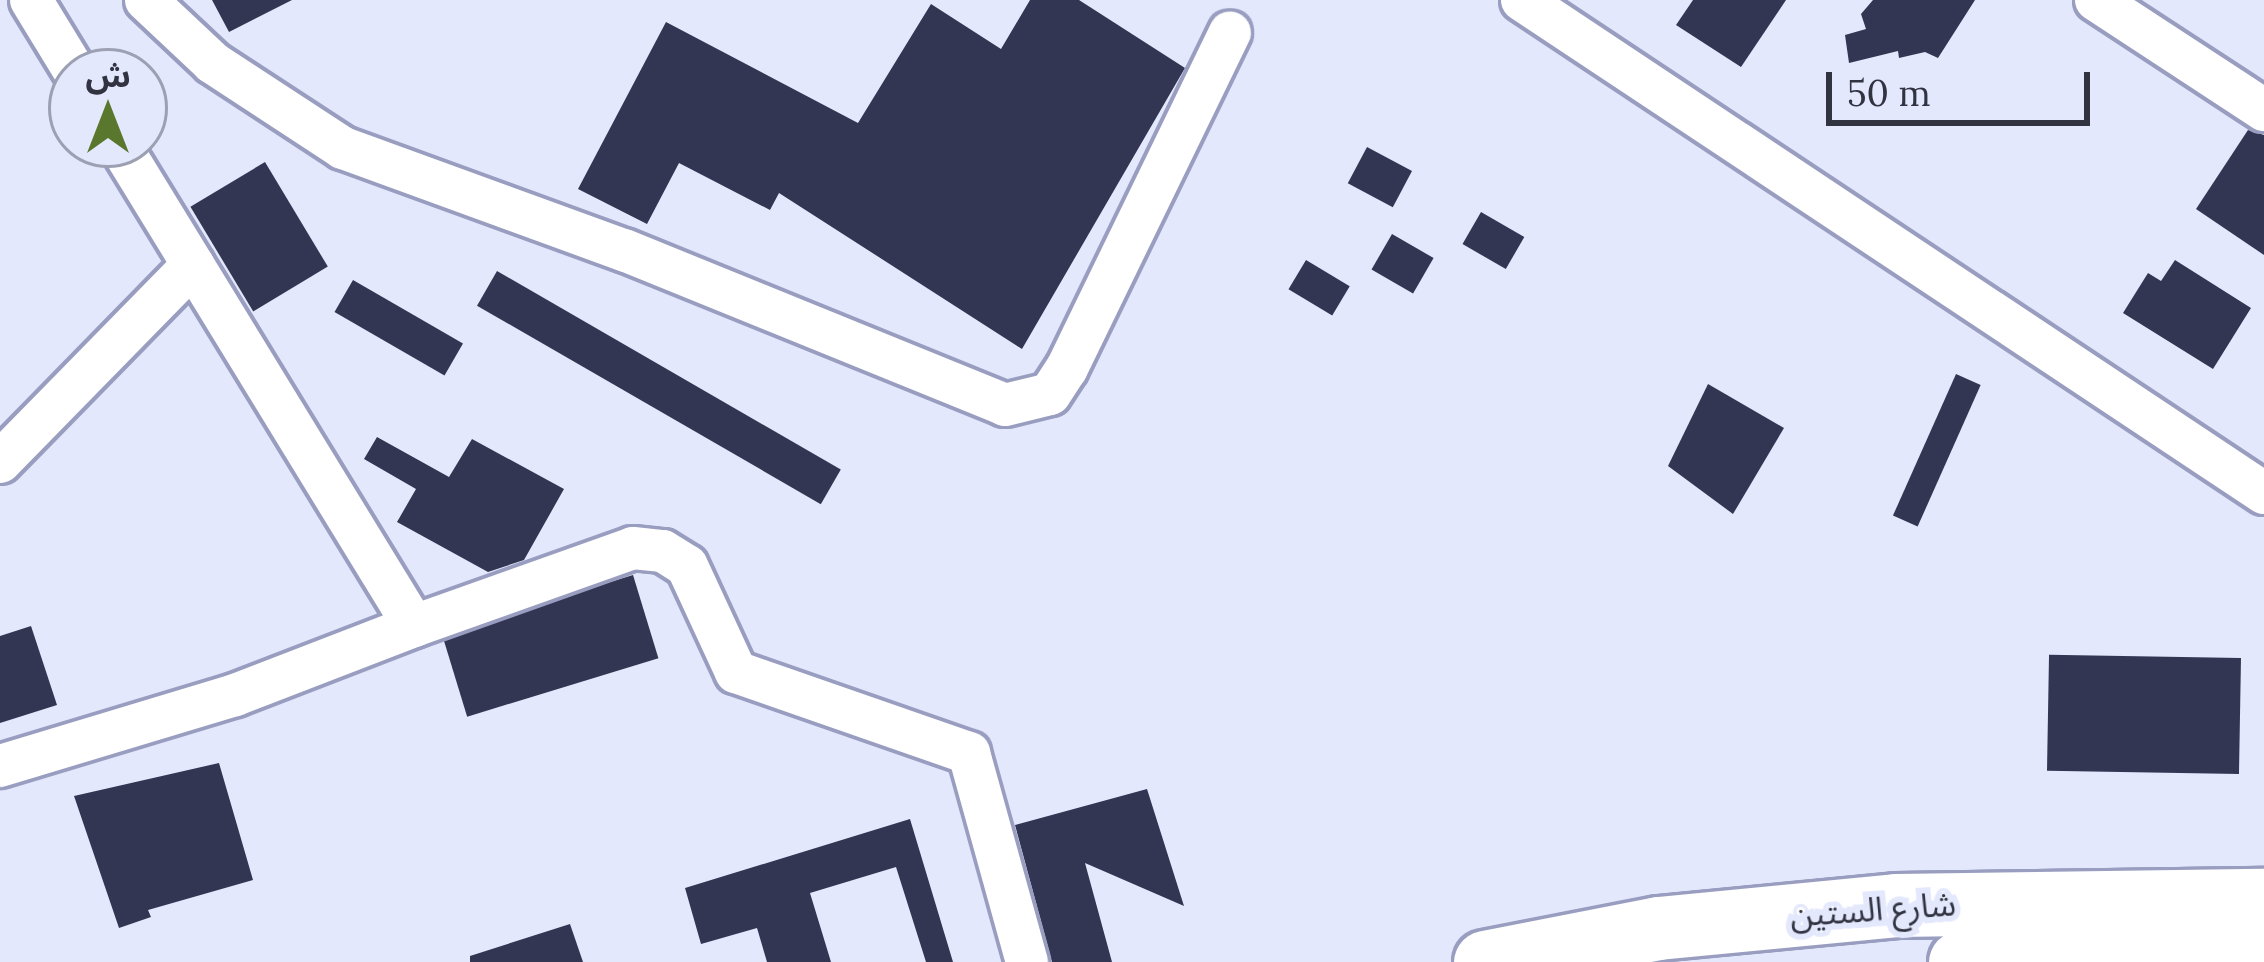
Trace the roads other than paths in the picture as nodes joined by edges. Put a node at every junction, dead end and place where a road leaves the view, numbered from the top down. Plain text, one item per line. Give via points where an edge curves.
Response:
1 (146, 0) edge
2 (1522, 0) edge
3 (2096, 0) edge
4 (48, 6) edge
5 (1230, 34) dead end
6 (65, 48) edge
7 (2264, 110) edge
8 (134, 168) edge
9 (194, 266) junction
10 (0, 462) edge
11 (2264, 493) edge
12 (414, 626) junction
13 (0, 766) edge
14 (2264, 901) edge
15 (2264, 957) edge
16 (2194, 958) edge
17 (1027, 962) edge
18 (1485, 962) edge
19 (1960, 962) edge

1 - 5 street via 213,63 343,148 624,250 1005,405 1050,394 1067,368
2 - 11 street
3 - 7 street
4 - 6 street
8 - 9 street
9 - 10 street
9 - 12 street
12 - 13 street via 235,694
12 - 17 street via 633,548 663,551 687,566 736,672 969,753
14 - 18 highway, شارع الستين via 1895,905 1658,928
15 - 16 highway, شارع الستين
16 - 19 highway, شارع الستين

